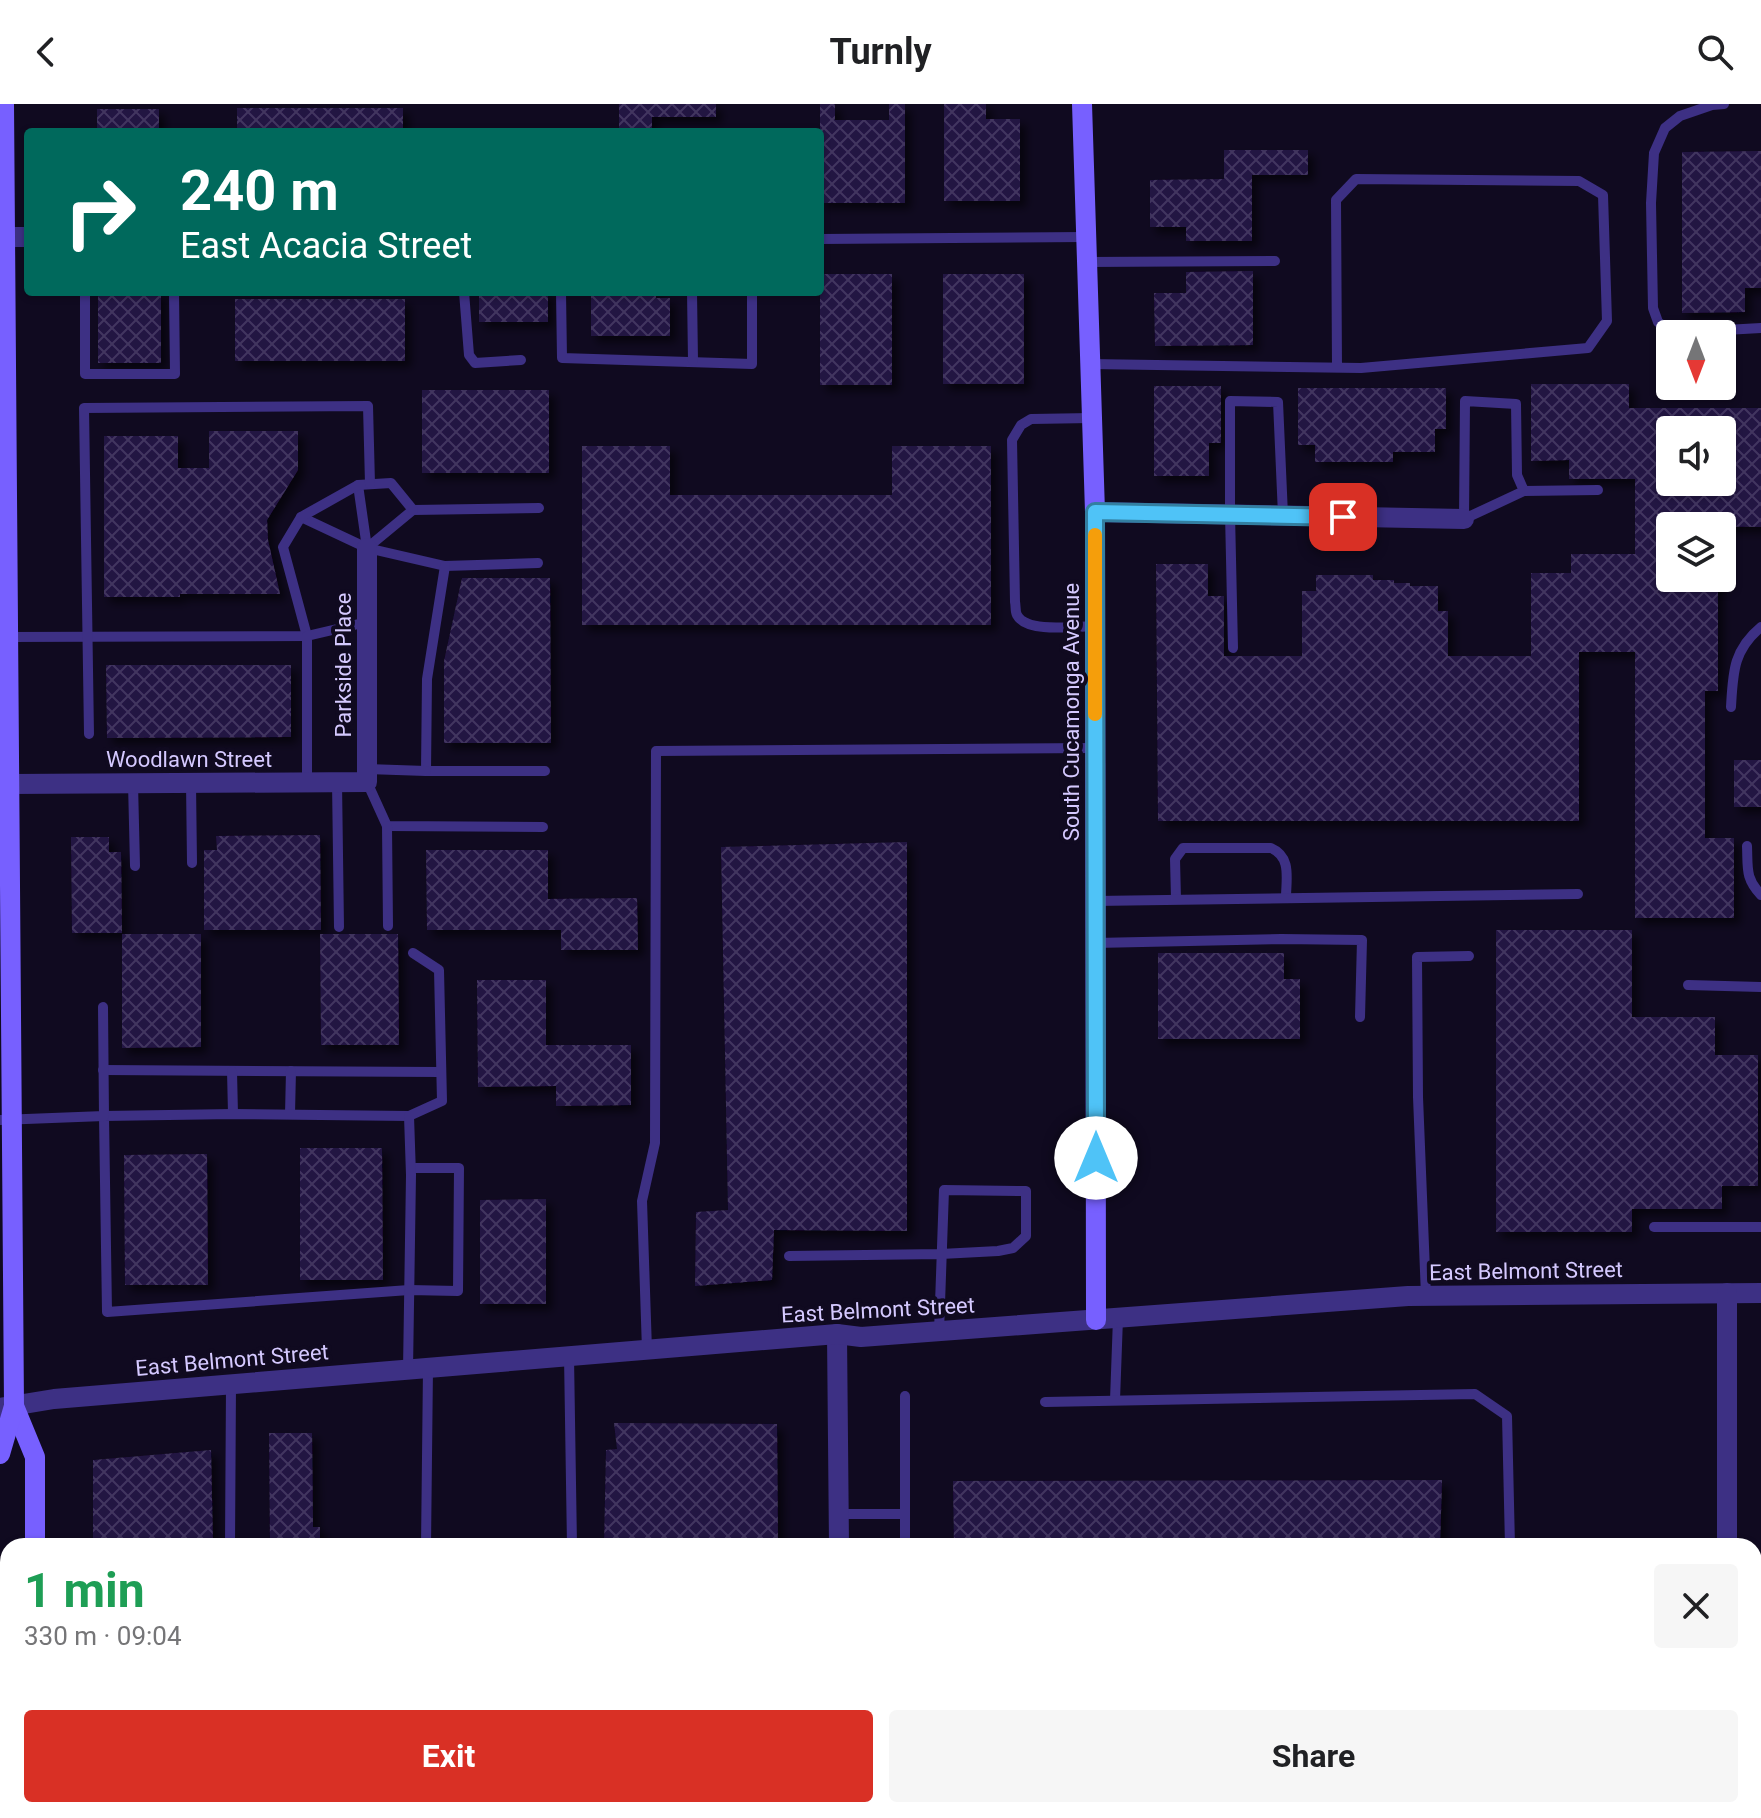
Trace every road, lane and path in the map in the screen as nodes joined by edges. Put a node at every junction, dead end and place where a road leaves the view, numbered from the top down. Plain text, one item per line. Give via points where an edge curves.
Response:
1 (4, 104) edge
2 (1082, 104) edge
3 (1724, 104) edge
4 (24, 237) edge
5 (1085, 237) junction
6 (2, 238) edge
7 (824, 239) edge
8 (1275, 261) dead end
9 (1086, 262) junction
10 (85, 296) edge
11 (174, 296) edge
12 (464, 296) edge
13 (561, 296) edge
14 (692, 296) edge
15 (752, 296) edge
16 (1761, 328) edge
17 (521, 360) dead end
18 (693, 361) junction
19 (1090, 364) junction
20 (1337, 367) junction
21 (4, 392) edge
22 (1092, 418) junction
23 (370, 484) junction
24 (358, 485) junction
25 (1598, 490) dead end
26 (1524, 491) junction
27 (539, 508) dead end
28 (413, 510) junction
29 (1095, 512) junction
30 (1230, 514) junction
31 (1283, 515) junction
32 (301, 517) junction
33 (1464, 519) junction
34 (367, 548) junction
35 (538, 563) dead end
36 (445, 566) junction
37 (367, 622) junction
38 (1095, 626) junction
39 (1761, 627) edge
40 (307, 636) junction
41 (88, 637) junction
42 (6, 645) edge
43 (1233, 648) dead end
44 (1731, 707) dead end
45 (89, 734) dead end
46 (1095, 748) junction
47 (426, 771) junction
48 (545, 771) dead end
49 (7, 772) edge
50 (367, 776) junction
51 (307, 782) junction
52 (337, 782) junction
53 (133, 783) junction
54 (191, 783) junction
55 (387, 826) junction
56 (543, 827) dead end
57 (1747, 846) dead end
58 (192, 863) dead end
59 (135, 866) dead end
60 (1578, 894) dead end
61 (1761, 895) edge
62 (1286, 898) junction
63 (1176, 899) junction
64 (1095, 901) junction
65 (388, 926) dead end
66 (339, 927) dead end
67 (1095, 943) junction
68 (413, 953) dead end
69 (1469, 956) dead end
70 (1688, 985) dead end
71 (1761, 987) edge
72 (103, 1007) dead end
73 (1360, 1017) dead end
74 (103, 1070) junction
75 (232, 1071) junction
76 (291, 1071) junction
77 (441, 1072) junction
78 (233, 1114) junction
79 (290, 1114) junction
80 (104, 1116) junction
81 (409, 1116) junction
82 (6, 1120) edge
83 (411, 1168) junction
84 (1654, 1227) dead end
85 (1761, 1227) edge
86 (941, 1254) junction
87 (789, 1256) dead end
88 (409, 1290) junction
89 (1727, 1293) junction
90 (1761, 1293) edge
91 (1426, 1296) junction
92 (1118, 1318) junction
93 (1096, 1320) junction
94 (939, 1332) junction
95 (837, 1334) junction
96 (647, 1350) junction
97 (569, 1356) junction
98 (418, 1369) junction
99 (231, 1385) junction
100 (905, 1396) dead end
101 (1115, 1400) junction
102 (1045, 1402) dead end
103 (7, 1407) edge
104 (0, 1454) edge
105 (839, 1514) junction
106 (905, 1514) junction
107 (35, 1538) edge
108 (230, 1538) edge
109 (426, 1538) edge
110 (572, 1538) edge
111 (839, 1538) edge
112 (905, 1538) edge
113 (1510, 1538) edge
114 (1727, 1538) edge

1 - 6 main road
2 - 5 main road, South Cucamonga Avenue
3 - 16 lane via 1680,116 1665,128 1654,153 1653,308 1658,322 1672,333
4 - 6 street
5 - 7 lane
5 - 9 main road, South Cucamonga Avenue
6 - 21 main road
8 - 9 lane
9 - 19 main road, South Cucamonga Avenue
10 - 11 lane via 85,374 175,374
12 - 17 lane via 469,355 475,363
13 - 18 lane via 562,358
14 - 18 lane
15 - 18 lane via 752,364
19 - 20 lane
19 - 22 main road, South Cucamonga Avenue
20 - 20 lane via 1588,348 1607,321 1603,195 1579,181 1356,179 1336,200
21 - 42 main road
22 - 29 main road, South Cucamonga Avenue
22 - 38 lane via 1031,419 1012,440 1017,615 1035,628
23 - 24 lane
23 - 28 lane via 391,483
23 - 41 lane via 368,406 84,408
24 - 32 lane
24 - 34 lane
25 - 26 lane
26 - 33 lane
26 - 33 lane via 1517,475 1516,404 1465,401
27 - 28 lane
28 - 34 lane
29 - 30 street
29 - 38 main road, South Cucamonga Avenue
30 - 31 street
30 - 31 lane via 1230,401 1242,401 1278,402
30 - 43 lane
31 - 33 street
32 - 34 lane
32 - 40 lane via 283,547
34 - 36 lane
34 - 37 street, Parkside Place
35 - 36 lane
36 - 47 lane via 427,679
37 - 40 lane
37 - 50 street, Parkside Place
38 - 46 main road, South Cucamonga Avenue
39 - 44 lane via 1748,637 1734,667
40 - 41 lane
40 - 51 lane
41 - 42 lane
41 - 45 lane
42 - 49 main road
46 - 64 main road, South Cucamonga Avenue
46 - 96 lane via 656,751 655,1143 642,1201
47 - 48 lane
47 - 50 lane
49 - 53 street, Woodlawn Street
49 - 82 main road via 12,1084
50 - 52 street, Woodlawn Street
50 - 55 lane
51 - 52 street, Woodlawn Street
51 - 54 street, Woodlawn Street
52 - 66 lane
53 - 54 street, Woodlawn Street
53 - 59 lane
54 - 58 lane
55 - 56 lane
55 - 65 lane
57 - 61 lane via 1748,876
60 - 62 lane
62 - 63 lane
62 - 63 lane via 1286,860 1279,851 1183,848 1175,859
63 - 64 lane
64 - 67 main road, South Cucamonga Avenue
67 - 73 lane via 1362,940
67 - 93 main road, South Cucamonga Avenue
68 - 77 lane via 439,970
69 - 91 lane via 1417,957
70 - 71 lane
72 - 74 lane
74 - 75 lane
74 - 80 lane
75 - 76 lane
75 - 78 lane
76 - 77 lane
76 - 79 lane
77 - 81 lane via 442,1101
78 - 79 lane
78 - 80 lane
79 - 81 lane
80 - 82 lane
80 - 88 lane via 107,1312
81 - 83 lane
82 - 103 main road
83 - 88 lane
83 - 88 lane via 459,1168 458,1291
84 - 85 lane
86 - 86 lane via 944,1190 1026,1191 1026,1236 1013,1248
86 - 87 lane
86 - 94 lane
88 - 98 lane
89 - 90 street, East Belmont Street
89 - 91 street, East Belmont Street
89 - 114 street
91 - 92 street, East Belmont Street
92 - 93 street, East Belmont Street
92 - 101 lane
93 - 94 street, East Belmont Street
94 - 95 street, East Belmont Street
95 - 96 street, East Belmont Street
95 - 105 street
96 - 97 street, East Belmont Street
97 - 98 street, East Belmont Street
97 - 110 lane
98 - 99 street, East Belmont Street
98 - 109 lane
99 - 103 street, East Belmont Street
99 - 108 lane
100 - 106 lane
101 - 102 lane
101 - 113 lane via 1475,1394 1507,1416
103 - 104 main road
103 - 107 main road via 35,1457
105 - 106 lane
105 - 111 street
106 - 112 lane

